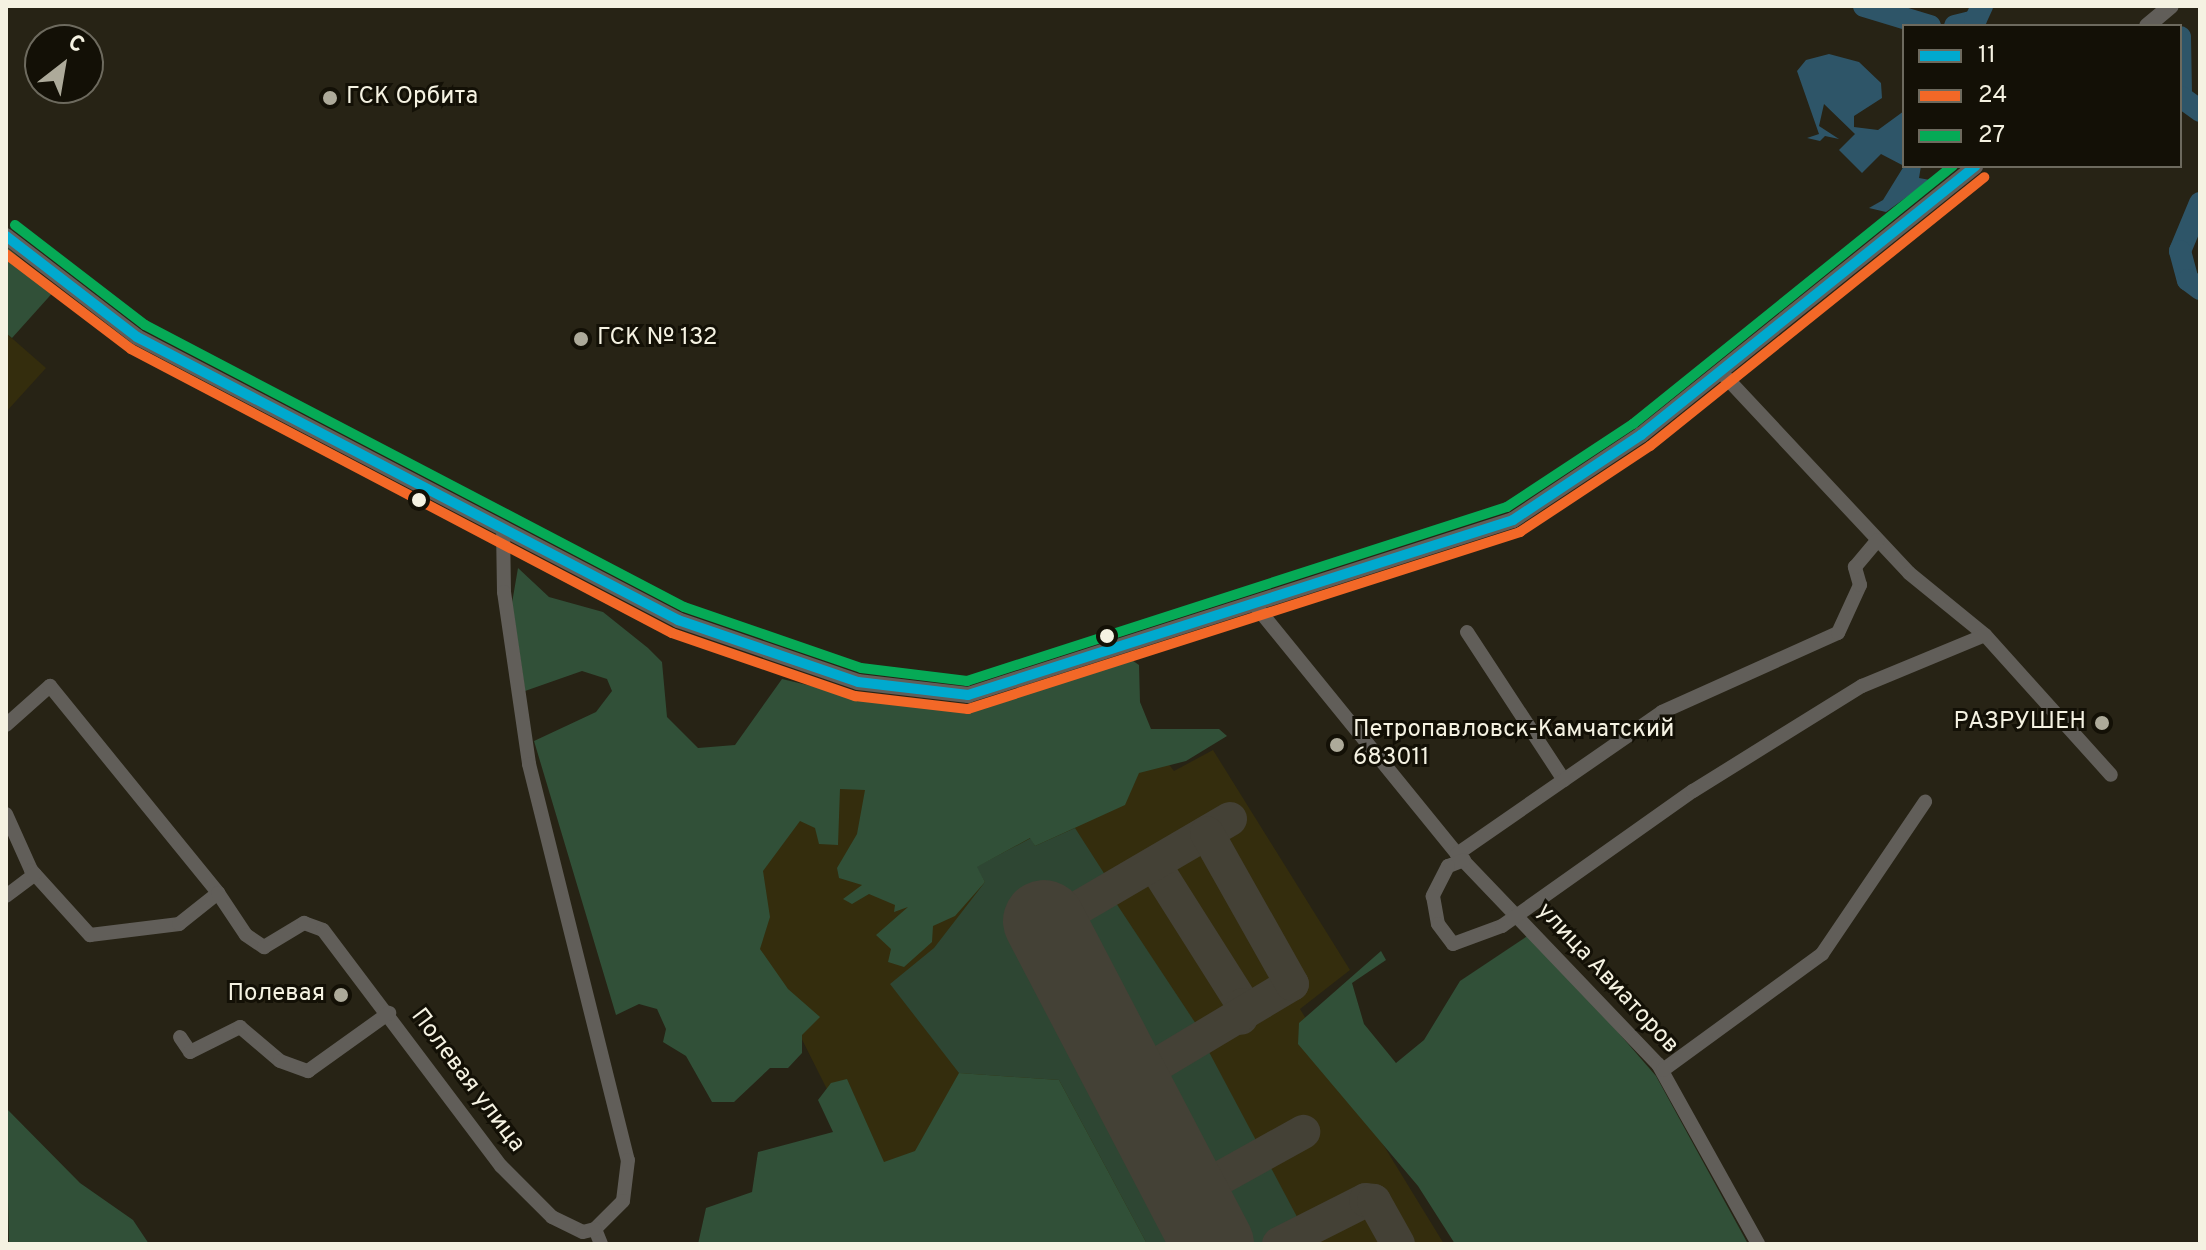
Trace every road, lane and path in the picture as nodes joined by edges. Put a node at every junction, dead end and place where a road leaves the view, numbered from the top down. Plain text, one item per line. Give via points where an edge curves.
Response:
1 (2171, 6) edge
2 (2149, 24) edge
3 (1973, 168) edge
4 (6, 236) edge
5 (1721, 372) junction
6 (503, 528) junction
7 (1878, 540) junction
8 (1254, 604) junction
9 (1467, 632) dead end
10 (1985, 635) junction
11 (6, 725) edge
12 (2111, 775) dead end
13 (1564, 780) junction
14 (1925, 802) dead end
15 (6, 814) edge
16 (1461, 857) junction
17 (35, 874) junction
18 (218, 893) junction
19 (6, 896) edge
20 (1514, 914) junction
21 (389, 1013) junction
22 (180, 1037) dead end
23 (1663, 1070) junction
24 (595, 1229) junction
25 (601, 1244) edge
26 (1758, 1244) edge

1 - 2 street
3 - 5 street
4 - 6 street via 137,337
5 - 7 street
5 - 8 street via 1596,469 1513,520
6 - 8 street via 712,636 916,694 1001,690
6 - 24 street via 504,592 529,764 628,1160 623,1201
7 - 10 street
7 - 13 street via 1855,567 1860,585 1838,633 1662,712
8 - 16 street, улица Авиаторов
9 - 13 street
10 - 12 street
10 - 20 street via 1862,686
11 - 18 street via 50,686
13 - 16 street
14 - 23 street via 1822,954
15 - 17 street
16 - 20 street, улица Авиаторов
16 - 20 street via 1448,866 1433,896 1438,924 1453,944
17 - 18 street via 90,935 179,924
17 - 19 street
18 - 21 street, Полевая улица via 246,935 264,947 304,923 323,930
20 - 23 street, улица Авиаторов
21 - 22 street via 308,1071 280,1061 240,1027 190,1052
21 - 24 street, Полевая улица via 501,1166 552,1217 583,1232
23 - 26 street, улица Авиаторов
24 - 25 street

